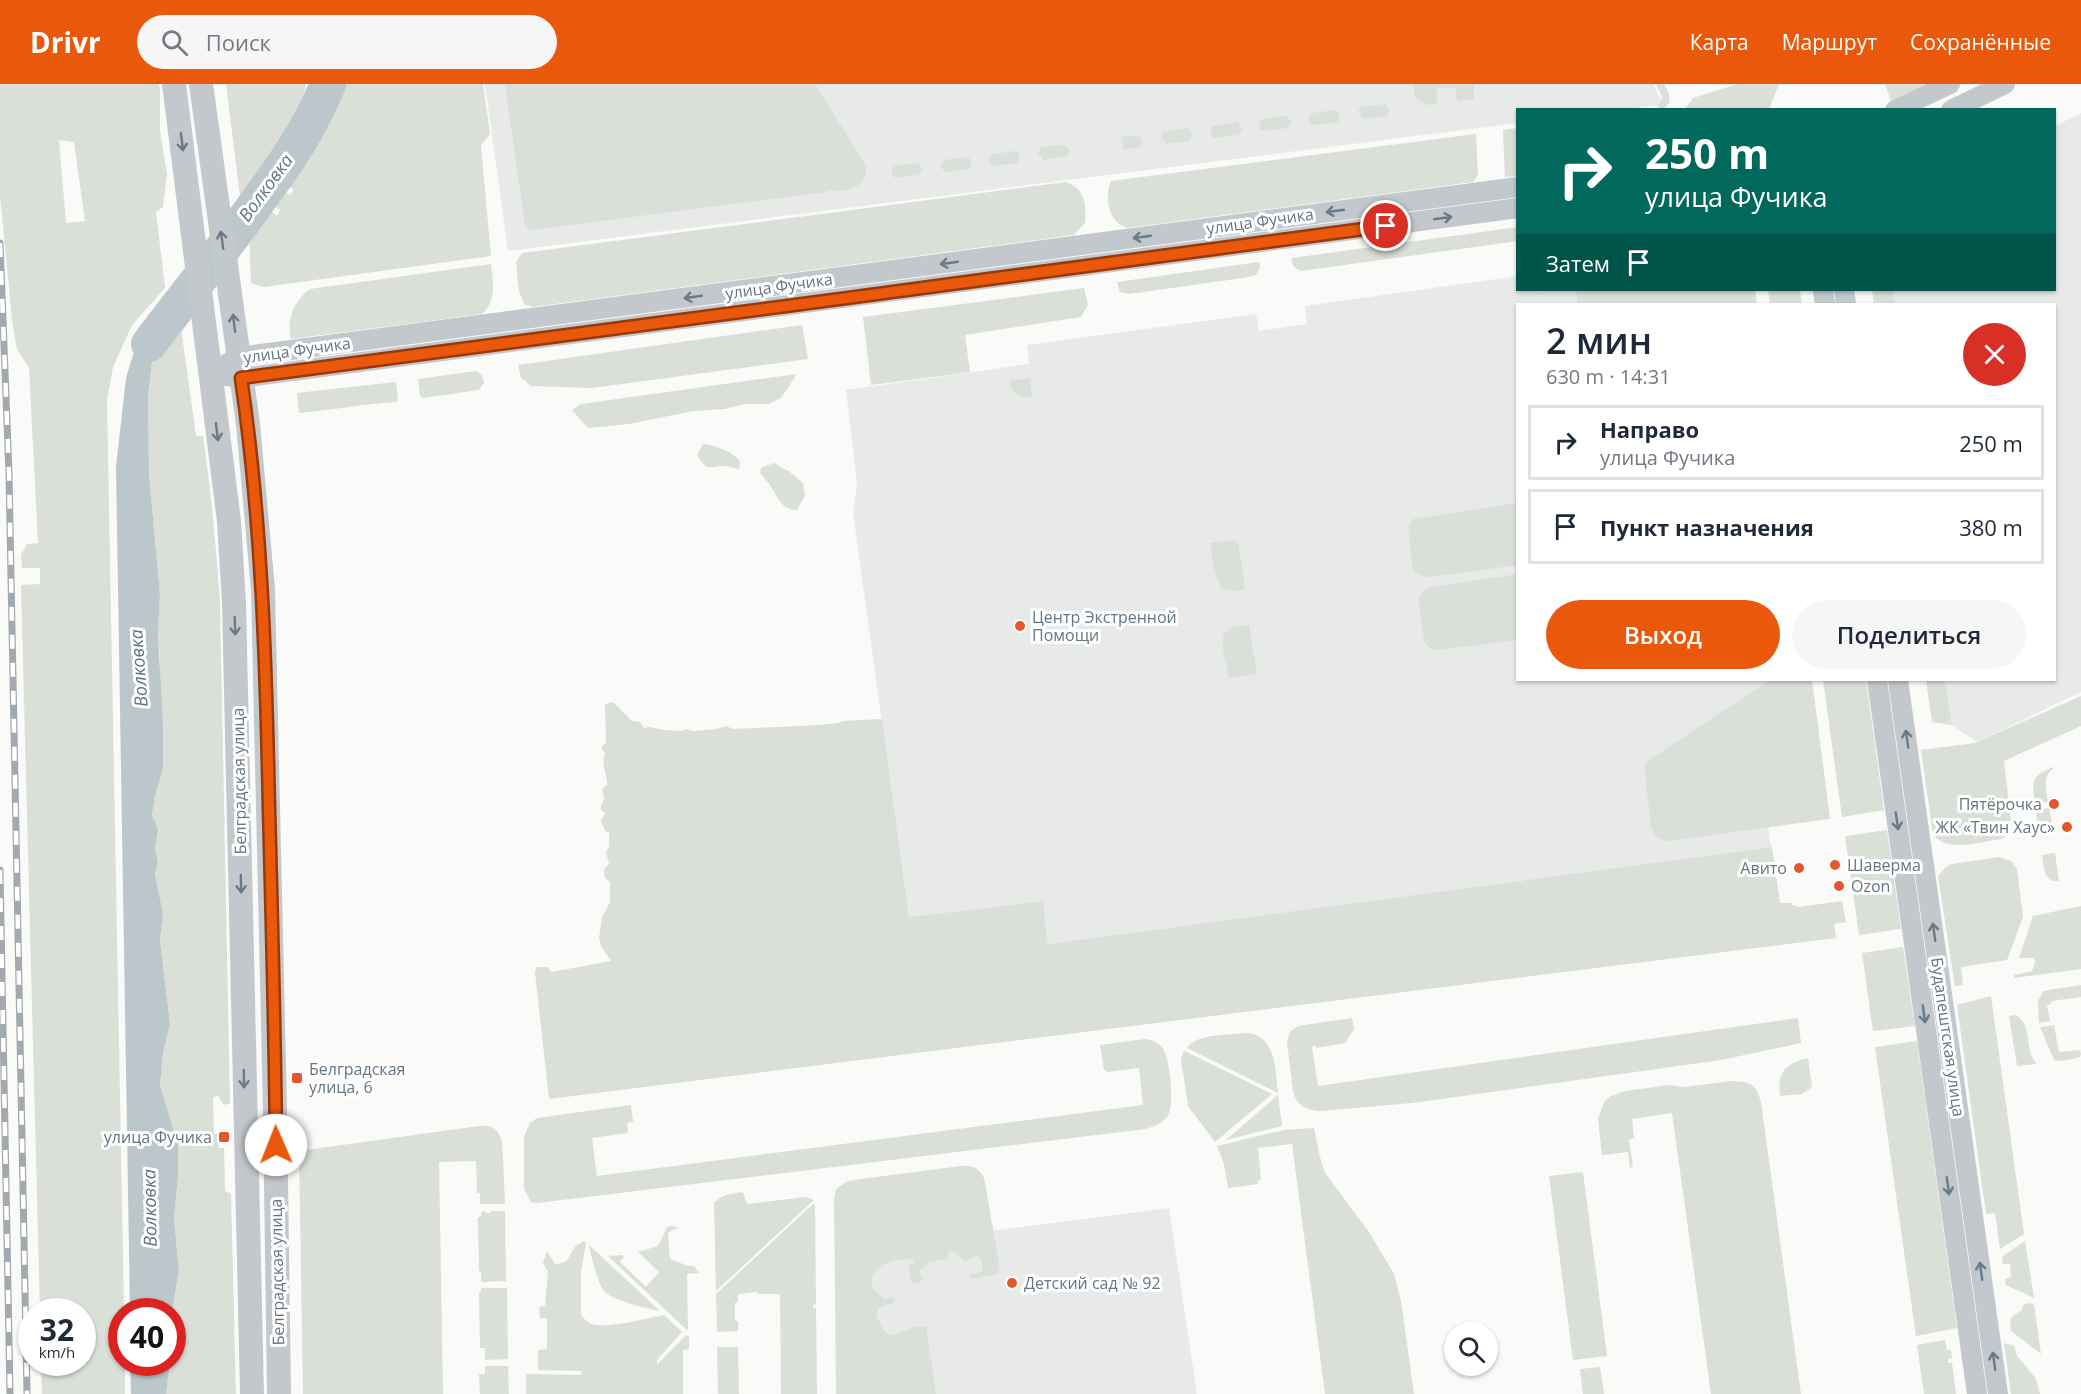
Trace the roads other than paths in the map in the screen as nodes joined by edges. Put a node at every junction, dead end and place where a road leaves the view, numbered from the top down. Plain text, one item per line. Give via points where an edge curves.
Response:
1 (174, 84) edge
2 (201, 84) edge
3 (1950, 84) edge
4 (2005, 84) edge
5 (1899, 108) edge
6 (1955, 108) edge
7 (1516, 187) edge
8 (1516, 208) edge
9 (239, 367) junction
10 (210, 374) junction
11 (1877, 681) edge
12 (1898, 681) edge
13 (252, 1394) edge
14 (279, 1394) edge
15 (1977, 1394) edge
16 (1998, 1394) edge

1 -> 10 street, Белградская улица
9 -> 2 street, Белградская улица
3 - 5 street
4 - 6 street
7 -> 9 street, улица Фучика
9 -> 8 street, улица Фучика
9 - 10 street, улица Фучика
9 - 14 street, Белградская улица via 248,424 266,669
10 -> 13 street, Белградская улица via 229,521 234,603
11 -> 15 street, Будапештская улица
16 -> 12 street, Будапештская улица

